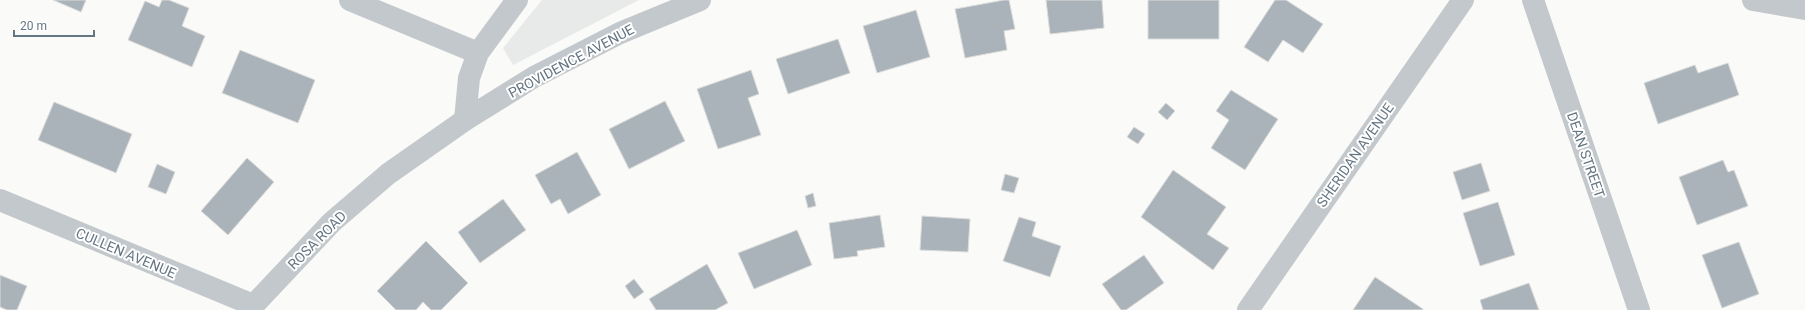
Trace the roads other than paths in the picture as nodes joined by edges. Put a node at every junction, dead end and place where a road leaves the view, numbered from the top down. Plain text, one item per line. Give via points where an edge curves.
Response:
1 (350, 0) edge
2 (516, 0) edge
3 (700, 0) edge
4 (1463, 0) edge
5 (1533, 0) edge
6 (1753, 0) edge
7 (1805, 9) edge
8 (478, 52) junction
9 (465, 120) junction
10 (388, 174) joint
11 (0, 200) edge
12 (251, 308) edge
13 (1248, 310) edge
14 (1639, 310) edge

1 - 8 street
2 - 8 street
3 - 9 street, PROVIDENCE AVENUE via 620,33 574,56 534,77
4 - 13 street, SHERIDAN AVENUE
5 - 14 street, DEAN STREET
6 - 7 street
8 - 9 street via 469,78
9 - 10 street, PROVIDENCE AVENUE
10 - 12 street, ROSA ROAD via 332,222
11 - 12 street, CULLEN AVENUE

